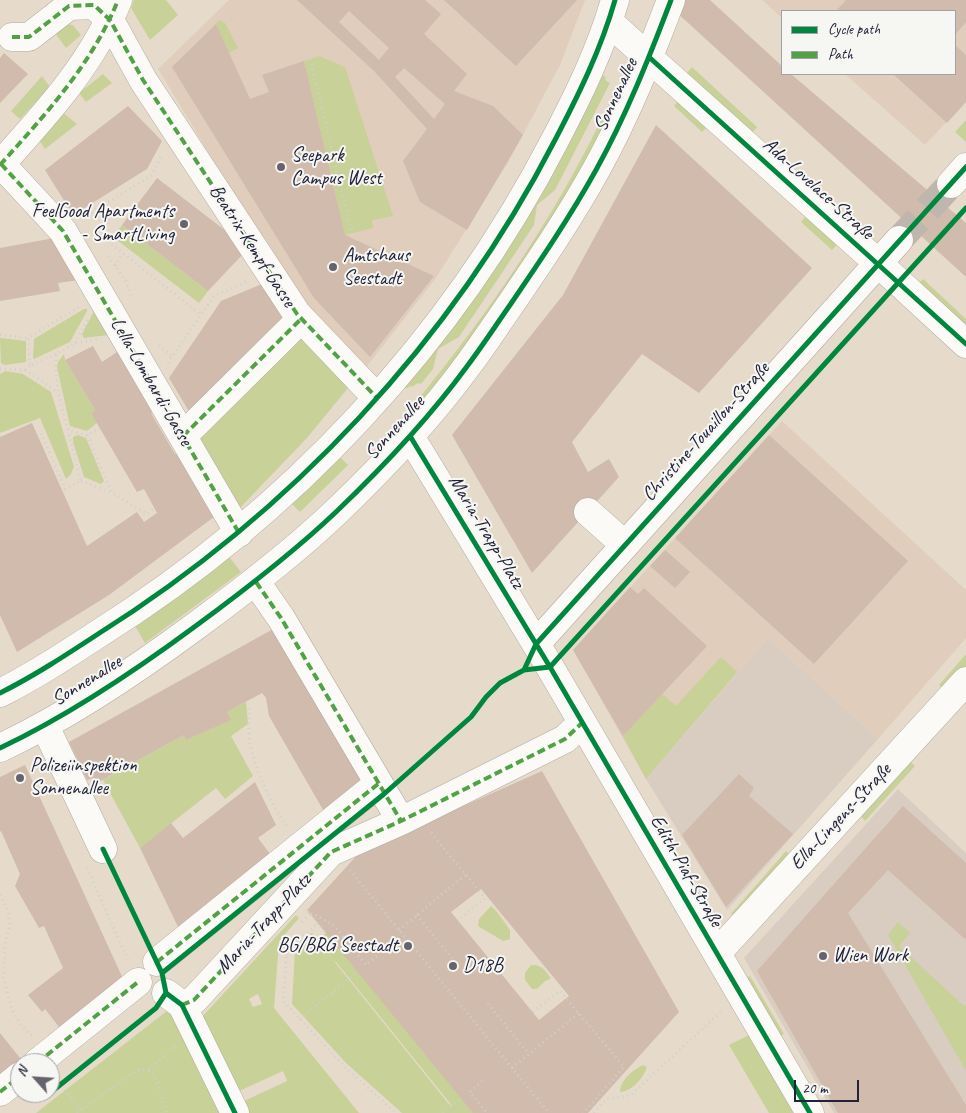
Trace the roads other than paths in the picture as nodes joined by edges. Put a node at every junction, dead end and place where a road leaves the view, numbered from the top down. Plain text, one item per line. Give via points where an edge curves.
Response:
1 (671, 0) edge
2 (114, 10) edge
3 (612, 11) edge
4 (12, 36) dead end
5 (650, 58) junction
6 (1, 164) edge
7 (899, 240) tunnel mouth
8 (878, 263) junction
9 (301, 318) junction
10 (966, 344) edge
11 (377, 398) junction
12 (183, 436) junction
13 (410, 436) junction
14 (588, 512) dead end
15 (239, 533) junction
16 (625, 545) junction
17 (256, 582) junction
18 (536, 644) junction
19 (966, 681) edge
20 (3, 684) edge
21 (582, 723) junction
22 (45, 726) junction
23 (0, 748) edge
24 (378, 784) junction
25 (401, 821) junction
26 (104, 849) dead end
27 (716, 953) junction
28 (157, 962) dead end
29 (138, 982) dead end
30 (56, 1053) edge
31 (10, 1084) edge
32 (0, 1092) edge
33 (235, 1113) edge
34 (810, 1113) edge

1 - 5 street, Sonnenallee
2 - 4 street via 94,5 69,6 30,37
2 - 6 street via 78,73
2 - 9 street, Beatrix-Kempf-Gasse via 143,80
3 - 5 street, Ada-Lovelace-Straße
3 - 11 street, Sonnenallee via 596,58 532,184 445,316
5 - 8 street, Ada-Lovelace-Straße
5 - 13 street, Sonnenallee via 596,169 550,246 467,366
6 - 12 street, Lella-Lombardi-Gasse via 63,231
7 - 8 street, Christine-Touaillon-Straße
8 - 10 street, Ada-Lovelace-Straße
8 - 16 street, Christine-Touaillon-Straße
9 - 11 street, Beatrix-Kempf-Gasse
9 - 12 street
11 - 15 street, Sonnenallee via 302,477
12 - 15 street, Lella-Lombardi-Gasse
13 - 17 street, Sonnenallee via 335,513
13 - 18 street, Maria-Trapp-Platz
14 - 16 street
15 - 20 street, Sonnenallee via 130,614 36,674
16 - 18 street, Christine-Touaillon-Straße
17 - 22 street, Sonnenallee via 159,654
17 - 24 street via 281,618
18 - 21 street, Edith-Piaf-Straße
19 - 27 street, Ella-Lingens-Straße
21 - 25 street, Maria-Trapp-Platz via 565,739
21 - 27 street, Edith-Piaf-Straße
22 - 23 street, Sonnenallee
22 - 26 street
24 - 25 street
24 - 28 street, Maria-Trapp-Platz
25 - 33 street, Maria-Trapp-Platz via 331,852 194,1000 181,1009
27 - 34 street, Edith-Piaf-Straße
29 - 30 street
31 - 32 street

